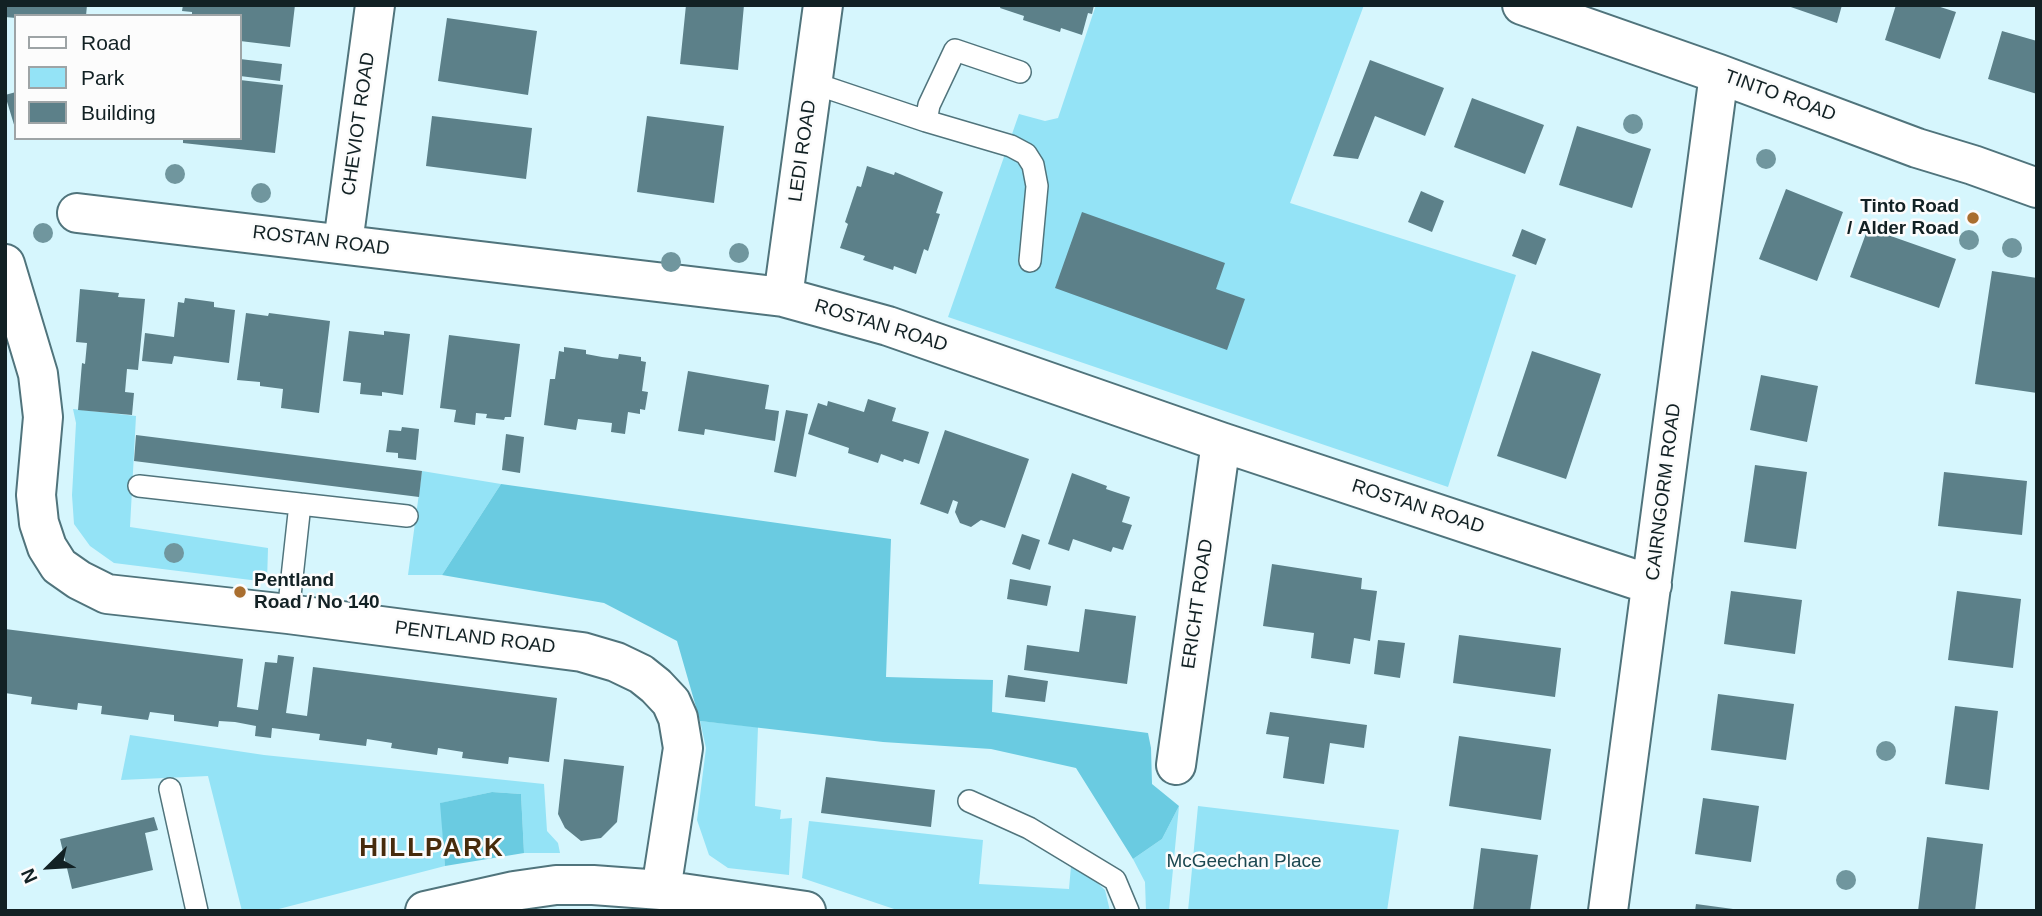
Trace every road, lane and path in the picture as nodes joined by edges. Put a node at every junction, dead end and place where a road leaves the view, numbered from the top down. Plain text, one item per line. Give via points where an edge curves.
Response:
1 (375, 5) edge
2 (823, 5) edge
3 (1522, 5) edge
4 (1020, 72) dead end
5 (1719, 74) junction
6 (813, 83) junction
7 (926, 121) junction
8 (2037, 188) edge
9 (77, 213) dead end
10 (343, 243) junction
11 (1030, 261) dead end
12 (5, 264) edge
13 (783, 297) junction
14 (1221, 442) junction
15 (139, 486) dead end
16 (300, 504) junction
17 (407, 516) dead end
18 (1651, 584) junction
19 (288, 614) junction
20 (1176, 765) dead end
21 (170, 789) dead end
22 (969, 802) dead end
23 (661, 890) junction
24 (197, 911) edge
25 (425, 911) edge
26 (806, 911) edge
27 (1128, 911) edge
28 (1608, 911) edge

1 - 10 street, CHEVIOT ROAD
2 - 6 street, LEDI ROAD
3 - 5 street, TINTO ROAD
4 - 7 lane via 955,50
5 - 8 street, TINTO ROAD
5 - 18 street, CAIRNGORM ROAD
6 - 7 lane
6 - 13 street, LEDI ROAD
7 - 11 lane via 1026,154 1037,186
9 - 10 street, ROSTAN ROAD
10 - 13 street, ROSTAN ROAD
12 - 19 street, PENTLAND ROAD via 38,374 43,417 36,495 47,547 59,566 107,594
13 - 14 street, ROSTAN ROAD via 888,326
14 - 18 street, ROSTAN ROAD
14 - 20 street, ERICHT ROAD
15 - 16 lane
16 - 17 lane
16 - 19 lane
18 - 28 street, CAIRNGORM ROAD
19 - 23 street, PENTLAND ROAD via 583,652 641,674 671,702 683,748
21 - 24 lane
22 - 27 lane via 1029,828 1115,880
23 - 25 street via 556,886
23 - 26 street

